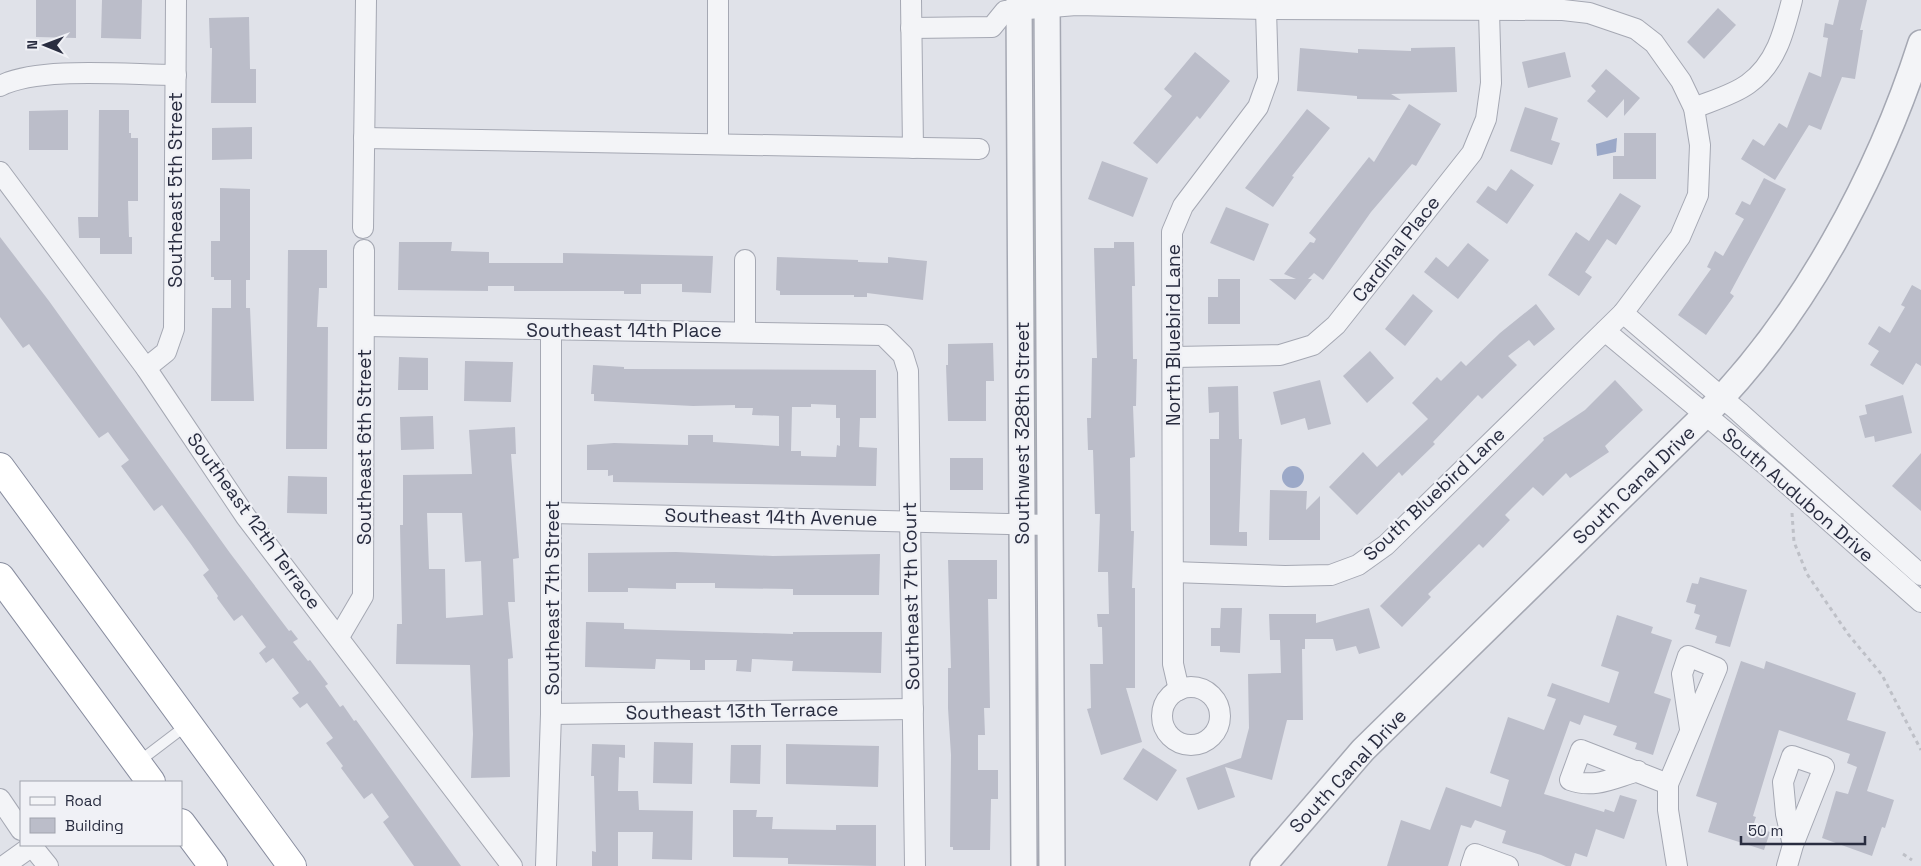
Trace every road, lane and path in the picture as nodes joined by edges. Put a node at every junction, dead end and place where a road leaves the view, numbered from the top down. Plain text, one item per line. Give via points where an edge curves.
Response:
1 (176, 0) edge
2 (366, 0) edge
3 (718, 0) edge
4 (911, 0) edge
5 (1792, 0) edge
6 (1170, 3) edge
7 (1047, 4) edge
8 (1009, 5) edge
9 (1360, 5) edge
10 (1590, 7) edge
11 (1266, 10) junction
12 (1489, 11) junction
13 (911, 28) junction
14 (1921, 43) edge
15 (176, 75) junction
16 (0, 86) edge
17 (1694, 108) junction
18 (364, 138) junction
19 (718, 144) junction
20 (913, 148) junction
21 (978, 149) dead end
22 (0, 172) edge
23 (363, 228) dead end
24 (364, 250) dead end
25 (745, 260) dead end
26 (1623, 313) junction
27 (365, 326) junction
28 (551, 331) junction
29 (744, 331) junction
30 (1604, 331) junction
31 (883, 335) joint
32 (1174, 356) junction
33 (146, 368) junction
34 (1714, 407) junction
35 (0, 467) edge
36 (552, 513) junction
37 (1792, 514) dead end
38 (910, 520) junction
39 (1022, 525) junction
40 (1050, 525) junction
41 (1172, 572) junction
42 (1921, 575) edge
43 (0, 577) edge
44 (1921, 602) edge
45 (340, 636) junction
46 (1179, 690) dead end
47 (913, 709) junction
48 (551, 714) junction
49 (188, 724) junction
50 (1690, 729) dead end
51 (1921, 750) edge
52 (144, 772) edge
53 (1638, 772) dead end
54 (1668, 784) junction
55 (0, 799) edge
56 (182, 824) edge
57 (20, 828) edge
58 (1793, 845) dead end
59 (22, 846) edge
60 (33, 846) edge
61 (1903, 854) dead end
62 (1912, 860) dead end
63 (4, 866) edge
64 (48, 866) edge
65 (213, 866) edge
66 (292, 866) edge
67 (512, 866) edge
68 (546, 866) edge
69 (915, 866) edge
70 (1024, 866) edge
71 (1052, 866) edge
72 (1263, 866) edge
73 (1471, 866) edge
74 (1508, 866) edge
75 (1677, 866) edge
76 (1787, 866) edge

1 - 15 street, Southeast 5th Street
2 - 18 street
3 - 19 street
4 - 13 street
5 - 17 street via 1772,59 1748,84
6 - 7 street, South Bluebird Lane
6 - 11 street, South Bluebird Lane
7 - 8 street, South Bluebird Lane
7 - 40 street, Southwest 328th Street
8 - 13 street via 992,27
8 - 39 street, Southwest 328th Street
9 - 11 street, South Bluebird Lane
9 - 12 street, South Bluebird Lane
10 - 12 street, South Bluebird Lane
10 - 17 street, South Bluebird Lane via 1636,29 1654,43 1681,81
11 - 32 street, North Bluebird Lane via 1268,79 1258,107 1183,206 1172,232
12 - 32 street, Cardinal Place via 1491,83 1486,118 1472,153 1336,325 1313,345 1280,355
13 - 20 street
14 - 34 street, South Canal Drive via 1884,140 1823,260 1785,319
15 - 16 street via 47,74
15 - 33 street, Southeast 5th Street via 174,329 166,352
17 - 26 street, South Bluebird Lane via 1700,145 1698,195 1680,237
18 - 19 street
18 - 23 street
19 - 20 street
20 - 21 street
22 - 33 street, Southeast 12th Terrace
24 - 27 street, Southeast 6th Street
25 - 29 street
26 - 30 street, South Bluebird Lane
26 - 34 street, South Audubon Drive
27 - 28 street, Southeast 14th Place
27 - 45 street, Southeast 6th Street via 363,596
28 - 29 street, Southeast 14th Place
28 - 36 street, Southeast 7th Street
29 - 31 street, Southeast 14th Place
30 - 34 street, South Audubon Drive
30 - 41 street, South Bluebird Lane via 1386,545 1358,565 1331,575
31 - 38 street, Southeast 7th Court via 904,355 908,371
32 - 41 street, North Bluebird Lane
33 - 45 street, Southeast 12th Terrace via 246,518
34 - 42 street, South Audubon Drive
34 - 44 street, South Audubon Drive
34 - 72 street, South Canal Drive via 1363,750
35 - 49 highway
36 - 38 street, Southeast 14th Avenue
36 - 48 street, Southeast 7th Street
37 - 51 path via 1794,542 1807,574 1848,634 1882,676
38 - 39 street, Southeast 14th Avenue
38 - 47 street, Southeast 7th Court
39 - 40 street, Southeast 14th Avenue
39 - 70 street, Southwest 328th Street
40 - 71 street, Southwest 328th Street
41 - 46 street, North Bluebird Lane via 1173,664
43 - 52 highway
45 - 67 street, Southeast 12th Terrace
47 - 48 street, Southeast 13th Terrace
47 - 69 street, Southeast 7th Court
48 - 68 street, Southeast 7th Street
49 - 52 lane
49 - 66 highway
50 - 54 street
53 - 54 street
54 - 75 street via 1668,810
55 - 57 street
56 - 65 highway
58 - 76 street
59 - 63 street
60 - 64 street
61 - 62 path
73 - 74 street via 1475,854

